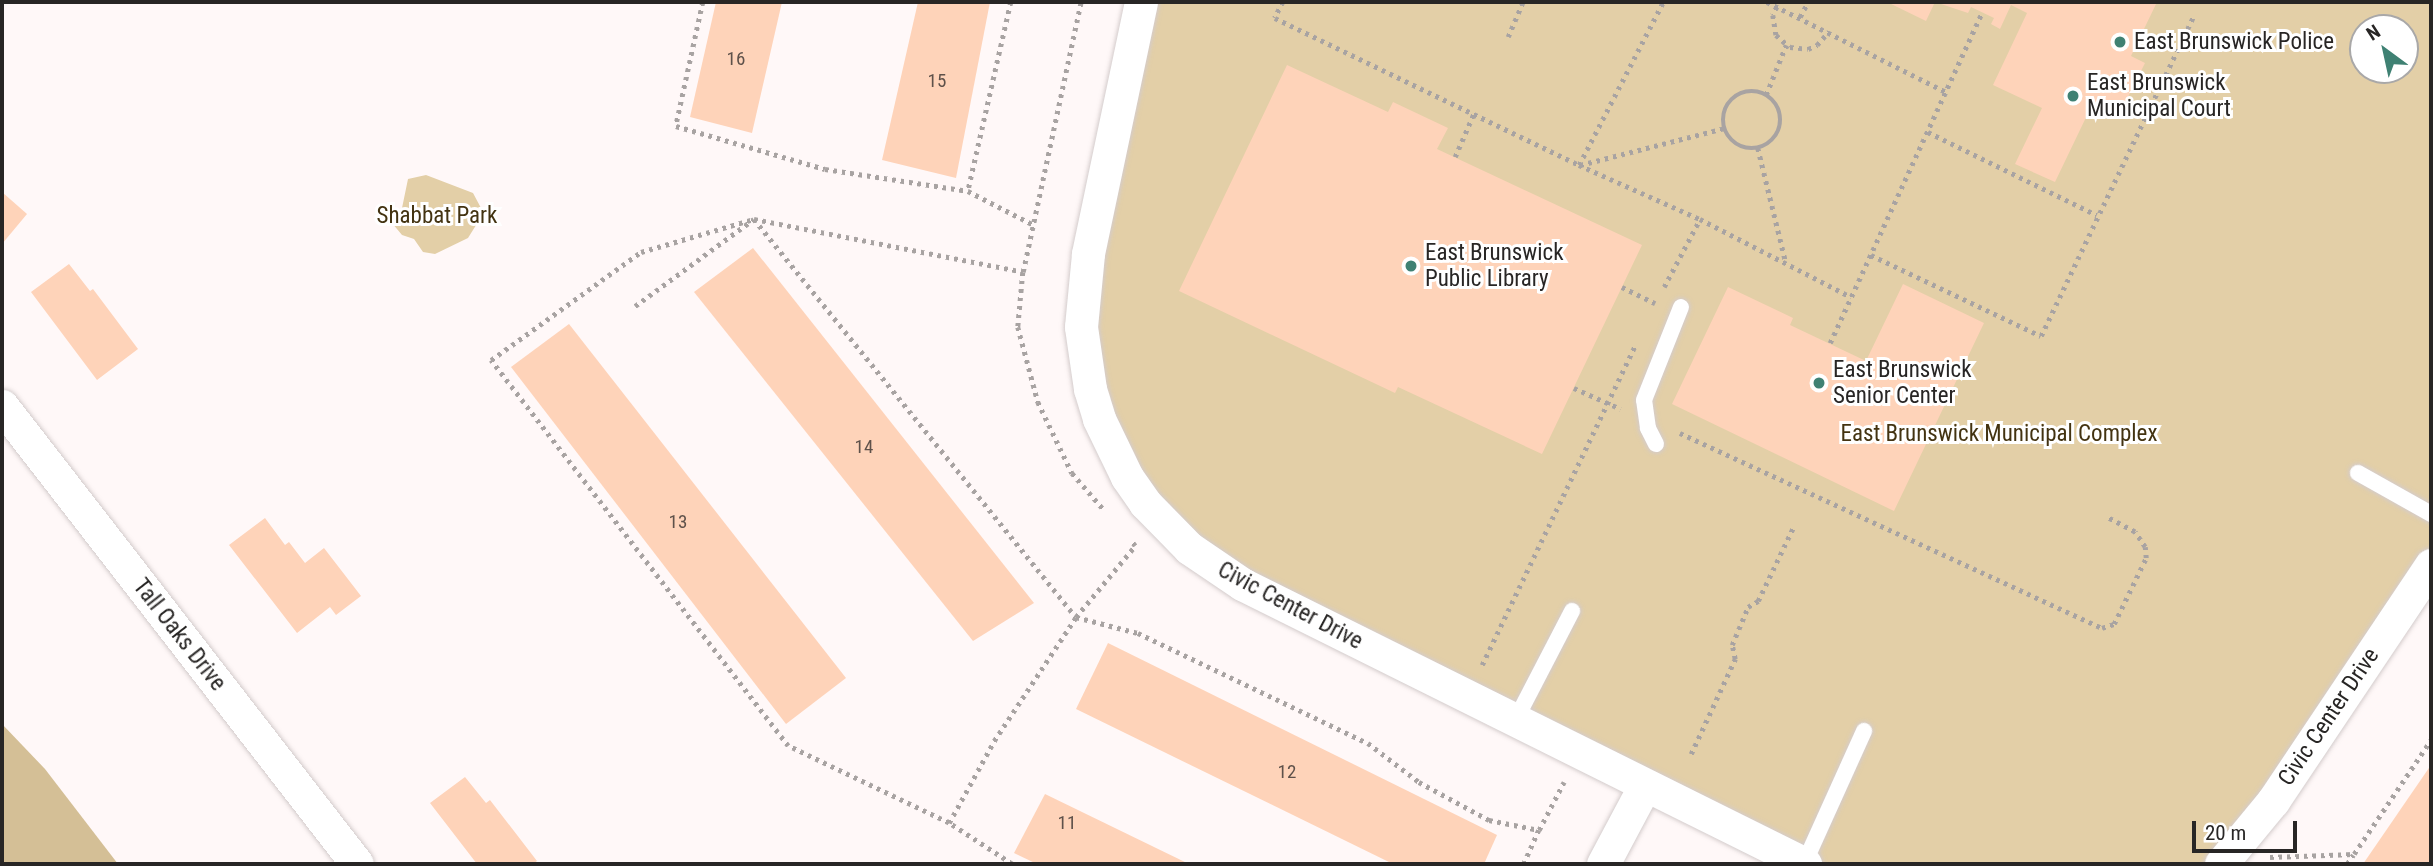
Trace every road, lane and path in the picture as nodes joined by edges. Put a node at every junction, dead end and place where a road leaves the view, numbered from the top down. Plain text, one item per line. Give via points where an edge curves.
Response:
1 (703, 2) edge
2 (1011, 2) edge
3 (1081, 2) edge
4 (1141, 2) edge
5 (1283, 2) edge
6 (1523, 2) edge
7 (1662, 2) edge
8 (1767, 2) edge
9 (1808, 2) edge
10 (1777, 7) junction
11 (1982, 12) dead end
12 (2194, 15) dead end
13 (1800, 17) junction
14 (1829, 31) junction
15 (1508, 37) dead end
16 (1786, 45) junction
17 (1947, 92) junction
18 (1766, 95) junction
19 (1474, 113) junction
20 (1724, 128) junction
21 (1928, 132) junction
22 (1758, 148) junction
23 (1455, 157) dead end
24 (1579, 165) junction
25 (968, 191) junction
26 (2097, 215) junction
27 (754, 219) junction
28 (1700, 219) junction
29 (1032, 224) junction
30 (1871, 255) junction
31 (1787, 263) junction
32 (1023, 272) junction
33 (1622, 287) dead end
34 (1851, 297) junction
35 (1655, 303) junction
36 (635, 306) dead end
37 (1681, 307) dead end
38 (1649, 316) dead end
39 (1637, 341) dead end
40 (1830, 344) dead end
41 (1574, 388) dead end
42 (1607, 403) junction
43 (2, 406) edge
44 (1625, 411) dead end
45 (1678, 432) dead end
46 (1656, 444) dead end
47 (2358, 473) dead end
48 (1108, 514) dead end
49 (2431, 514) edge
50 (2109, 517) dead end
51 (1793, 528) dead end
52 (1126, 535) dead end
53 (2431, 565) edge
54 (1572, 611) dead end
55 (1076, 617) junction
56 (1467, 697) junction
57 (1515, 721) junction
58 (1864, 731) dead end
59 (2431, 740) edge
60 (1691, 754) dead end
61 (1645, 785) junction
62 (949, 823) junction
63 (2354, 854) junction
64 (2263, 858) dead end
65 (357, 864) edge
66 (1012, 864) edge
67 (1524, 864) edge
68 (1603, 864) edge
69 (1804, 864) edge
70 (2221, 864) edge
71 (2347, 864) edge

1 - 25 path via 676,126 825,169
2 - 25 path
3 - 29 path
4 - 56 street, Civic Center Drive via 1082,295 1081,327 1090,389 1112,449 1159,519 1214,567
5 - 19 path via 1275,18
6 - 15 path
7 - 24 path
8 - 10 path
9 - 13 path
10 - 13 path
10 - 16 path via 1773,25
11 - 17 path
12 - 26 path
13 - 14 path
14 - 16 path via 1817,46 1808,49
14 - 17 path
16 - 18 path
17 - 21 path
18 - 20 path via 1750,91 1733,98 1723,115
18 - 22 path via 1775,103 1781,121 1774,138
19 - 23 path
19 - 24 path
20 - 22 path via 1740,146
20 - 24 path
21 - 26 path
21 - 30 path
22 - 31 path
24 - 28 path
25 - 29 path
26 - 30 path via 2041,336
27 - 32 path
27 - 36 path
27 - 55 path
27 - 62 path via 641,252 491,360 788,746
28 - 31 path
28 - 35 path
29 - 32 path
30 - 34 path
31 - 34 path
32 - 48 path via 1018,327 1038,402 1072,473
33 - 35 path
34 - 40 path
35 - 38 path
37 - 46 lane via 1644,400 1648,428
39 - 42 path
41 - 42 path
42 - 44 path
42 - 56 path
43 - 65 street, Tall Oaks Drive
45 - 50 path via 2102,628 2114,624 2146,558 2135,532
47 - 49 lane
51 - 60 path via 1758,601 1748,607 1732,645 1735,659
52 - 55 path via 1135,546
53 - 70 street, Civic Center Drive via 2273,801
54 - 57 lane
55 - 62 path via 994,741
55 - 67 path via 1138,633 1279,699 1368,743 1419,782 1489,820 1539,830
56 - 57 street, Civic Center Drive
57 - 61 street, Civic Center Drive
58 - 69 lane
59 - 63 path
61 - 68 street
61 - 69 street, Civic Center Drive
62 - 66 path
63 - 64 path
63 - 71 path

